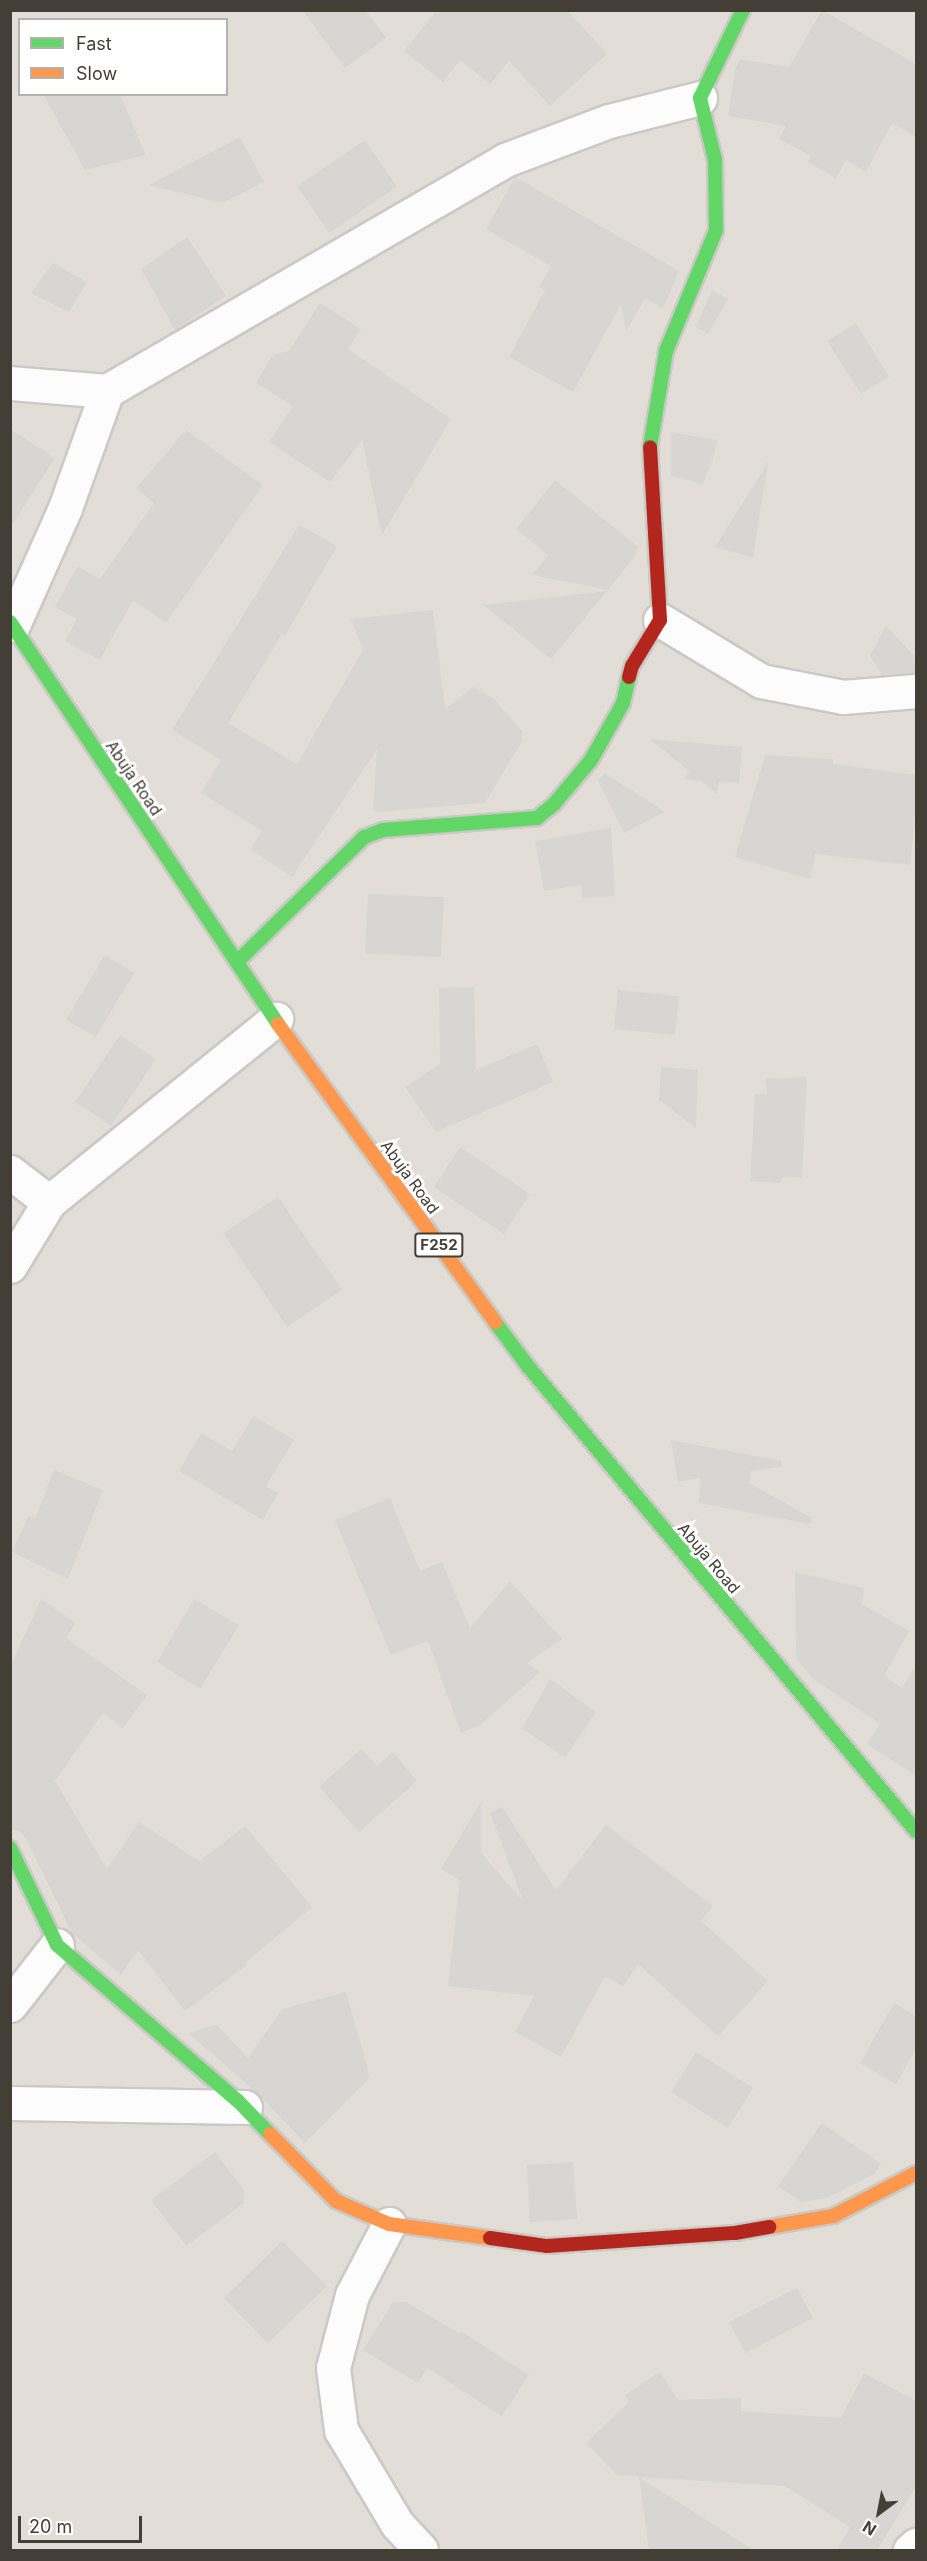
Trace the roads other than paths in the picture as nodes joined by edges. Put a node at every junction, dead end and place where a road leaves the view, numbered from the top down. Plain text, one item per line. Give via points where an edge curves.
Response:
1 (742, 10) edge
2 (700, 98) junction
3 (10, 383) edge
4 (107, 391) junction
5 (660, 620) junction
6 (12, 623) edge
7 (916, 690) edge
8 (237, 962) junction
9 (276, 1019) junction
10 (10, 1172) edge
11 (49, 1202) junction
12 (10, 1266) edge
13 (916, 1831) edge
14 (10, 1848) edge
15 (57, 1945) junction
16 (10, 2005) edge
17 (10, 2103) edge
18 (245, 2107) junction
19 (916, 2173) edge
20 (389, 2224) junction
21 (916, 2545) edge
22 (421, 2550) edge
23 (910, 2550) edge

1 - 2 street
2 - 4 street via 609,121 505,160
2 - 5 street via 715,160 716,230 666,351 650,444
3 - 4 street
4 - 6 street via 65,508
5 - 7 street via 761,681 843,697
5 - 8 street via 632,666 623,704 610,730 555,804 537,818 383,830 364,837
6 - 8 street, Abuja Road / F252
8 - 9 street, Abuja Road / F252
9 - 11 street
9 - 13 street, Abuja Road / F252 via 527,1365
10 - 11 street
11 - 12 street
14 - 15 street
15 - 16 street
15 - 18 street
17 - 18 street
18 - 20 street via 336,2201
19 - 20 street via 833,2216 735,2233 547,2246
20 - 22 street via 352,2295 333,2368 341,2430 397,2524
21 - 23 street

